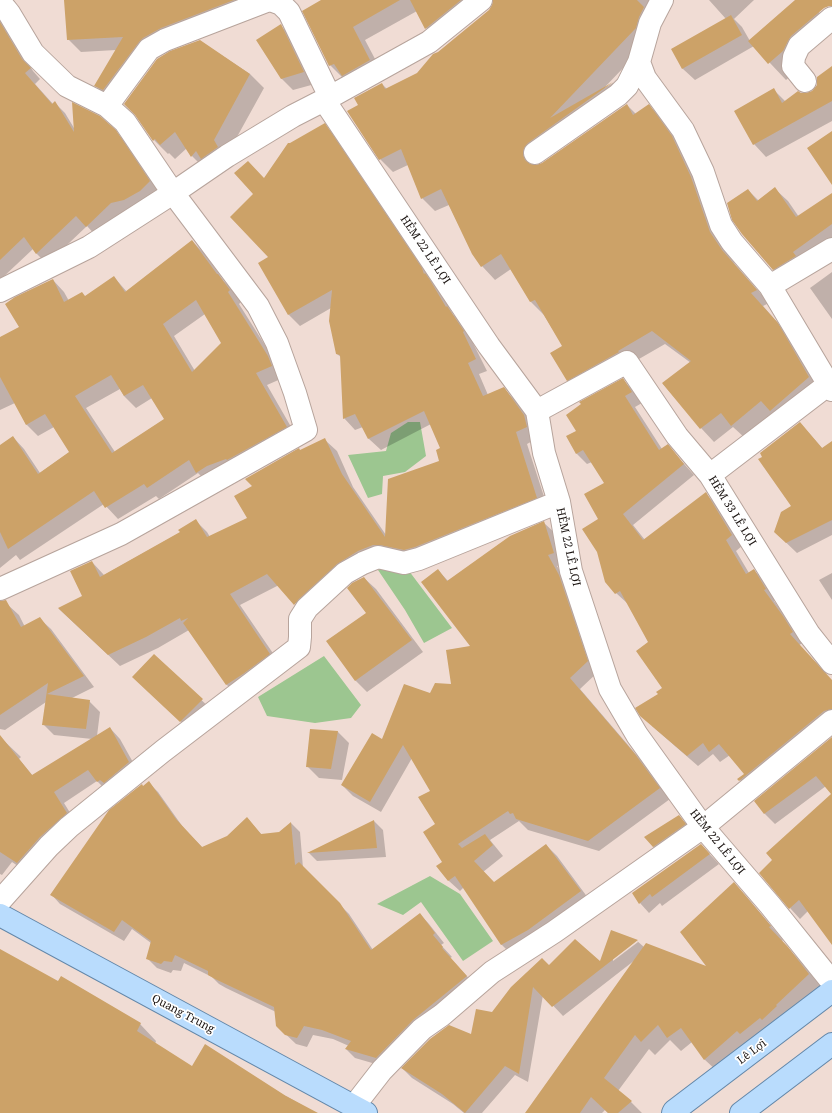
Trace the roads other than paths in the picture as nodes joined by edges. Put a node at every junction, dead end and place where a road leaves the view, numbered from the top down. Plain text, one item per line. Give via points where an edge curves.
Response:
1 (270, 0) edge
2 (481, 0) edge
3 (662, 0) edge
4 (0, 2) edge
5 (832, 18) edge
6 (639, 62) junction
7 (804, 81) dead end
8 (327, 98) junction
9 (107, 106) junction
10 (535, 153) dead end
11 (172, 193) junction
12 (832, 249) edge
13 (770, 286) junction
14 (0, 291) edge
15 (831, 387) edge
16 (537, 411) junction
17 (710, 475) junction
18 (559, 502) junction
19 (0, 589) edge
20 (832, 663) edge
21 (832, 721) edge
22 (703, 827) junction
23 (0, 901) edge
24 (0, 915) edge
25 (832, 982) edge
26 (832, 991) edge
27 (832, 1044) edge
28 (360, 1110) edge
29 (673, 1113) edge
30 (741, 1113) edge

1 - 8 street, HẺM 22 LÊ LỢI via 281,4 289,12
1 - 9 street via 165,40 149,49
2 - 8 street via 429,42
3 - 6 street via 650,23
4 - 9 street via 32,53 67,86
5 - 7 street via 799,46 794,57 794,66
6 - 10 street via 627,86 618,95
6 - 13 street via 646,78 683,130 703,172 721,225 732,242
8 - 11 street via 227,156
8 - 16 street, HẺM 22 LÊ LỢI via 489,346
9 - 11 street via 125,122
11 - 14 street via 89,247
11 - 19 street via 258,306 277,344 306,430 121,534
12 - 13 street
13 - 15 street
15 - 17 street
16 - 17 street, HẺM 33 LÊ LỢI via 627,362 677,436
16 - 18 street, HẺM 22 LÊ LỢI via 544,453
17 - 20 street, HẺM 33 LÊ LỢI via 809,634
18 - 22 street, HẺM 22 LÊ LỢI via 571,570 610,689 637,735
18 - 23 street via 419,559 404,563 378,557 345,574 307,608 300,619 299,647 69,827
21 - 22 street
22 - 25 street, HẺM 22 LÊ LỢI
22 - 28 street via 554,932 492,972 422,1029 382,1070
24 - 28 main road, Quang Trung
26 - 29 main road, Lê Lợi
27 - 30 main road

